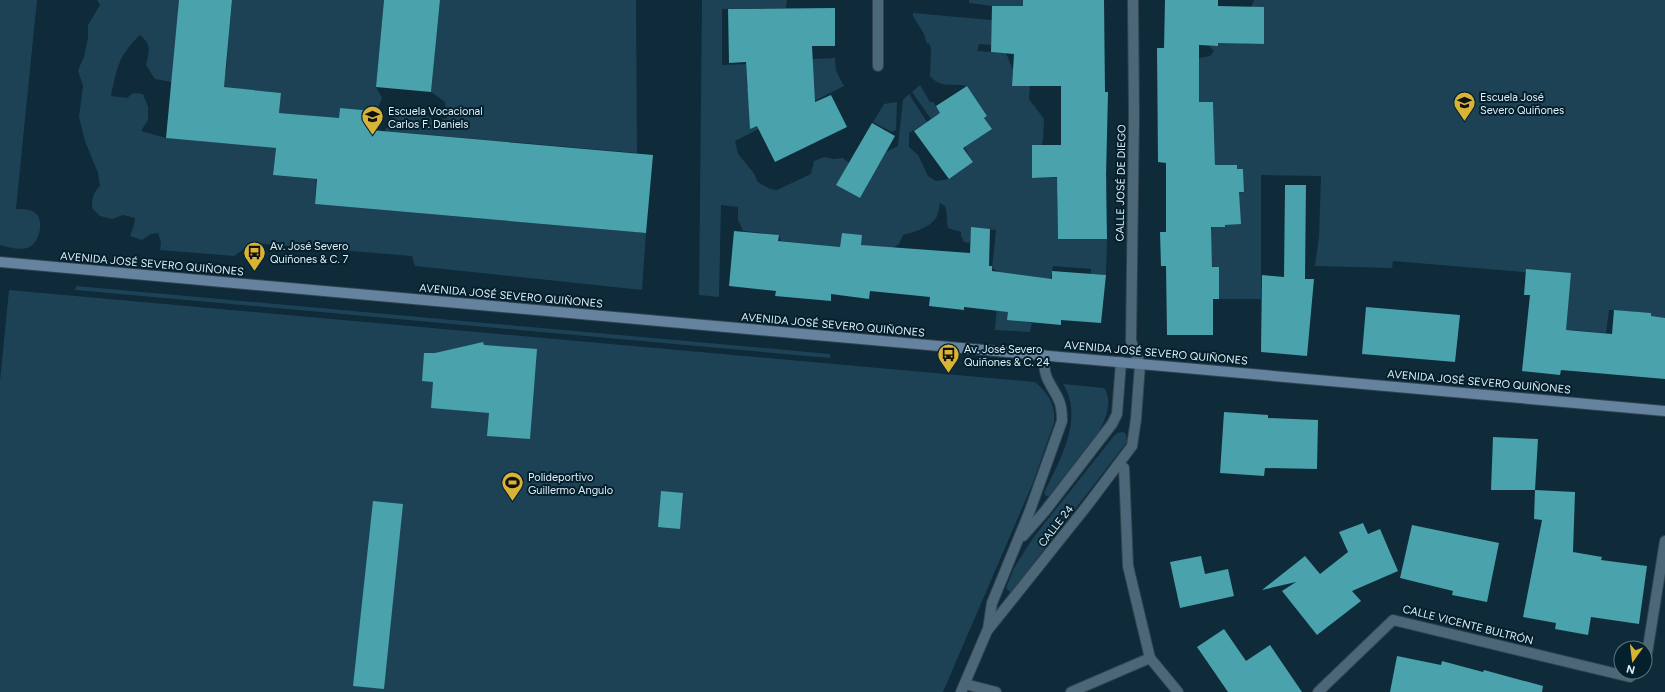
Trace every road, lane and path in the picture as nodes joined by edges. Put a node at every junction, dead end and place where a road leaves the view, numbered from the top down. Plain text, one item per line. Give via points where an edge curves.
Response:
1 (878, 0) edge
2 (1133, 0) edge
3 (878, 66) dead end
4 (0, 262) edge
5 (1042, 355) junction
6 (1121, 362) junction
7 (1140, 364) junction
8 (1665, 411) edge
9 (1124, 468) dead end
10 (1665, 541) edge
11 (1018, 542) junction
12 (987, 631) junction
13 (1649, 640) edge
14 (1150, 658) junction
15 (1613, 673) edge
16 (963, 688) edge
17 (996, 692) edge
18 (1071, 692) edge
19 (1178, 692) edge
20 (1318, 692) edge

1 - 3 street
2 - 7 street, CALLE JOSÉ DE DIEGO via 1132,341
4 - 5 street, AVENIDA JOSÉ SEVERO QUIÑONES
5 - 6 street, AVENIDA JOSÉ SEVERO QUIÑONES
5 - 11 street via 1047,379 1062,408 1062,421
6 - 7 street, AVENIDA JOSÉ SEVERO QUIÑONES
6 - 11 street via 1117,414 1112,424
7 - 8 street, AVENIDA JOSÉ SEVERO QUIÑONES
7 - 12 street, CALLE 24 via 1132,446
9 - 14 street via 1128,566
10 - 13 street
11 - 12 street via 992,603
12 - 16 street, CALLE 24
14 - 18 street
14 - 19 street
15 - 20 street, CALLE VICENTE BULTRÓN via 1393,620
16 - 17 street

